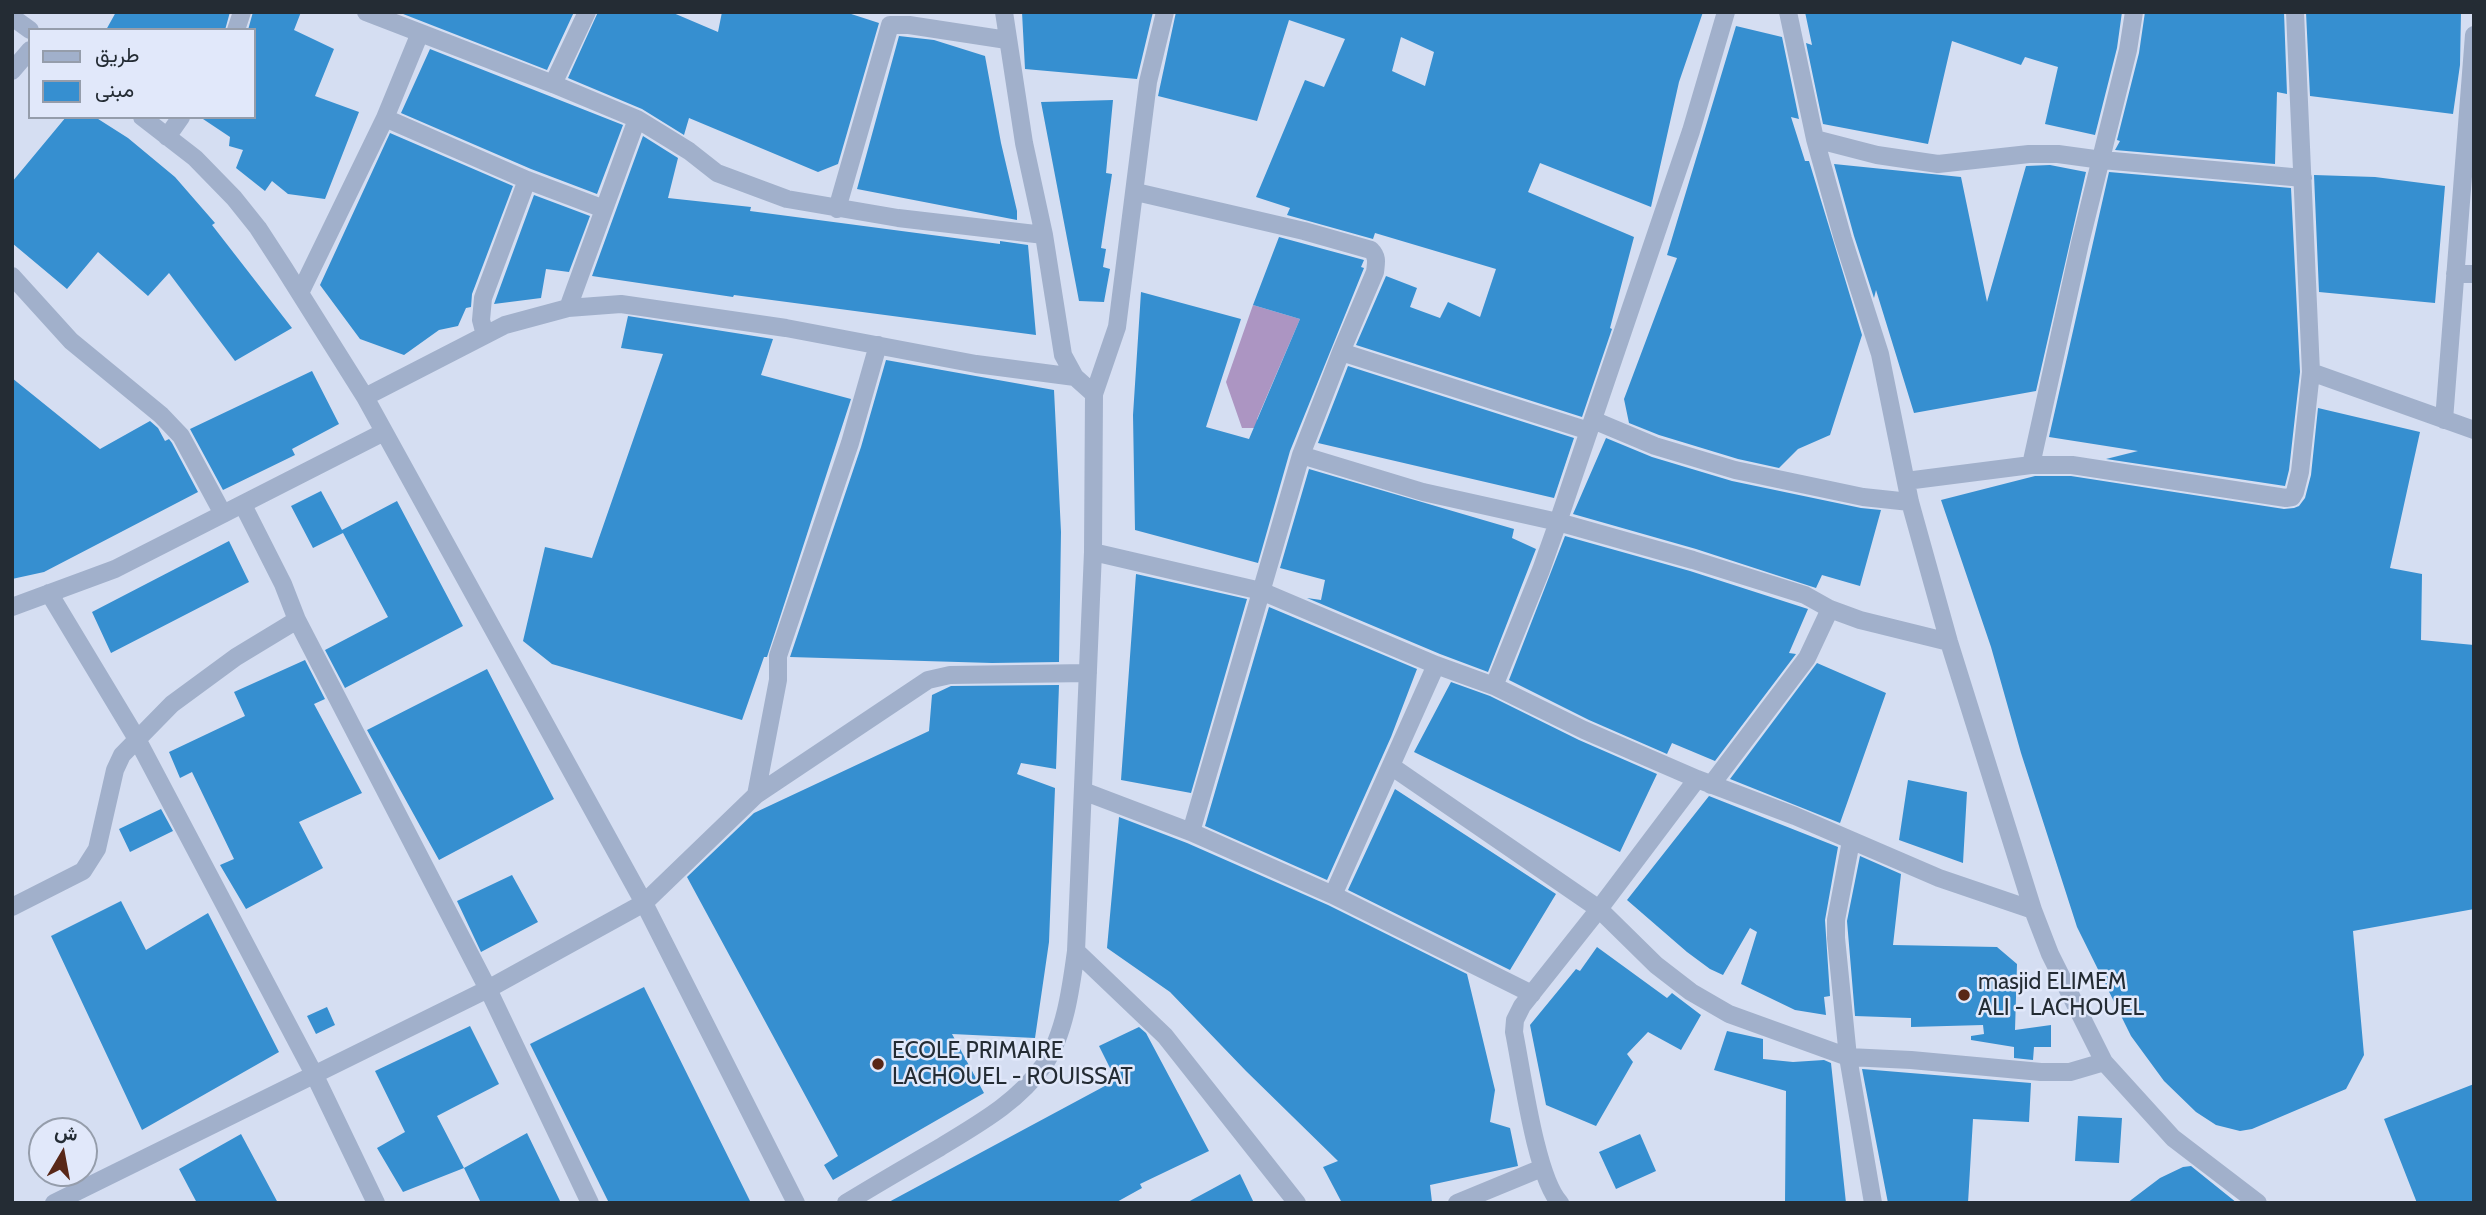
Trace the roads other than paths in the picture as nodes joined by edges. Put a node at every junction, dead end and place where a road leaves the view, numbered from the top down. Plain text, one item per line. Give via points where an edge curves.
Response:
1 (366, 12) edge
2 (587, 12) edge
3 (1004, 12) edge
4 (1165, 12) edge
5 (1726, 12) edge
6 (1788, 12) edge
7 (2134, 12) edge
8 (2295, 12) edge
9 (12, 17) edge
10 (28, 29) edge
11 (419, 33) junction
12 (2474, 35) edge
13 (1007, 40) junction
14 (28, 52) edge
15 (12, 71) edge
16 (553, 84) junction
17 (385, 118) junction
18 (144, 119) edge
19 (180, 119) edge
20 (637, 119) junction
21 (167, 137) junction
22 (1815, 139) junction
23 (2102, 160) junction
24 (2303, 178) junction
25 (527, 180) junction
26 (1136, 192) junction
27 (604, 209) junction
28 (837, 209) junction
29 (1044, 235) junction
30 (2455, 274) junction
31 (2474, 274) edge
32 (12, 276) edge
33 (300, 293) junction
34 (568, 308) junction
35 (485, 335) junction
36 (877, 345) junction
37 (1341, 352) junction
38 (2311, 372) junction
39 (1074, 377) junction
40 (1094, 394) junction
41 (365, 397) junction
42 (2444, 420) junction
43 (1591, 426) junction
44 (2474, 430) edge
45 (384, 432) junction
46 (1301, 455) junction
47 (2031, 465) junction
48 (1906, 481) junction
49 (1910, 502) junction
50 (243, 505) junction
51 (223, 514) junction
52 (1558, 522) junction
53 (1093, 552) junction
54 (1261, 591) junction
55 (49, 593) junction
56 (12, 607) edge
57 (1830, 609) junction
58 (297, 620) junction
59 (1949, 642) junction
60 (1436, 665) junction
61 (1088, 673) junction
62 (1494, 686) junction
63 (137, 739) junction
64 (1391, 766) junction
65 (1704, 782) junction
66 (1083, 791) junction
67 (756, 795) junction
68 (1191, 832) junction
69 (1851, 841) junction
70 (1333, 895) junction
71 (644, 903) junction
72 (12, 907) edge
73 (1599, 909) junction
74 (2033, 910) junction
75 (1076, 951) junction
76 (488, 989) junction
77 (1531, 994) junction
78 (1848, 1057) junction
79 (2104, 1062) junction
80 (316, 1076) junction
81 (1542, 1168) junction
82 (1555, 1200) edge
83 (54, 1203) edge
84 (376, 1203) edge
85 (590, 1203) edge
86 (796, 1203) edge
87 (846, 1203) edge
88 (1297, 1203) edge
89 (1457, 1203) edge
90 (1873, 1203) edge
91 (2258, 1203) edge

1 - 11 street
2 - 16 street
3 - 13 street
4 - 26 street via 1148,82
5 - 43 street via 1691,131
6 - 22 street
7 - 23 street
8 - 24 street
9 - 10 street
11 - 16 street
11 - 17 street
12 - 30 street
13 - 28 street via 890,25
13 - 29 street
14 - 15 street
16 - 20 street
17 - 25 street
17 - 33 street
18 - 21 street
19 - 21 street
20 - 27 street
20 - 28 street via 734,181
21 - 33 street via 234,198
22 - 23 street via 1938,164 2029,154
22 - 48 street via 1880,354
23 - 24 street
23 - 47 street
24 - 38 street
25 - 27 street
25 - 35 street via 484,298 481,320
26 - 37 street via 1371,250 1376,255 1375,272
26 - 40 street via 1117,327
27 - 34 street
28 - 29 street
29 - 39 street via 1063,355
30 - 31 street
30 - 42 street
32 - 51 street via 71,341 181,436
33 - 41 street
34 - 35 street
34 - 36 street via 621,304 664,309
35 - 41 street
36 - 39 street
36 - 67 street via 850,443 778,656 778,680
37 - 43 street
37 - 46 street
38 - 42 street
38 - 47 street via 2300,472 2292,497 2072,465
39 - 40 street
40 - 53 street
41 - 45 street
42 - 44 street
43 - 49 street via 1735,470 1863,497
43 - 52 street
45 - 50 street
45 - 71 street
46 - 52 street via 1423,492
46 - 54 street
47 - 48 street
48 - 49 street
49 - 59 street
50 - 51 street
50 - 58 street
51 - 55 street via 115,569
52 - 57 street via 1805,595
52 - 62 street
53 - 54 street
53 - 61 street
54 - 60 street
54 - 68 street
55 - 56 street
55 - 63 street
57 - 59 street
57 - 65 street via 1807,658
58 - 63 street via 172,704
58 - 76 street
59 - 74 street
60 - 62 street
60 - 64 street
61 - 66 street
61 - 67 street via 950,675 928,680
62 - 65 street
63 - 72 street via 115,769 97,849 83,871
63 - 80 street
64 - 70 street
64 - 73 street
65 - 69 street
65 - 73 street
66 - 68 street
66 - 75 street
67 - 71 street
68 - 70 street
69 - 74 street
69 - 78 street via 1836,920
70 - 77 street
71 - 76 street
71 - 86 street
73 - 77 street
73 - 78 street via 1691,992 1729,1014
74 - 79 street
75 - 87 street via 1062,1023 1045,1062 1024,1089 995,1114
75 - 88 street via 1165,1036
76 - 80 street
76 - 85 street
77 - 81 street via 1515,1020 1514,1032
78 - 79 street via 2040,1072 2070,1072
78 - 90 street
79 - 91 street via 2172,1138
80 - 83 street
80 - 84 street
81 - 82 street
81 - 89 street

